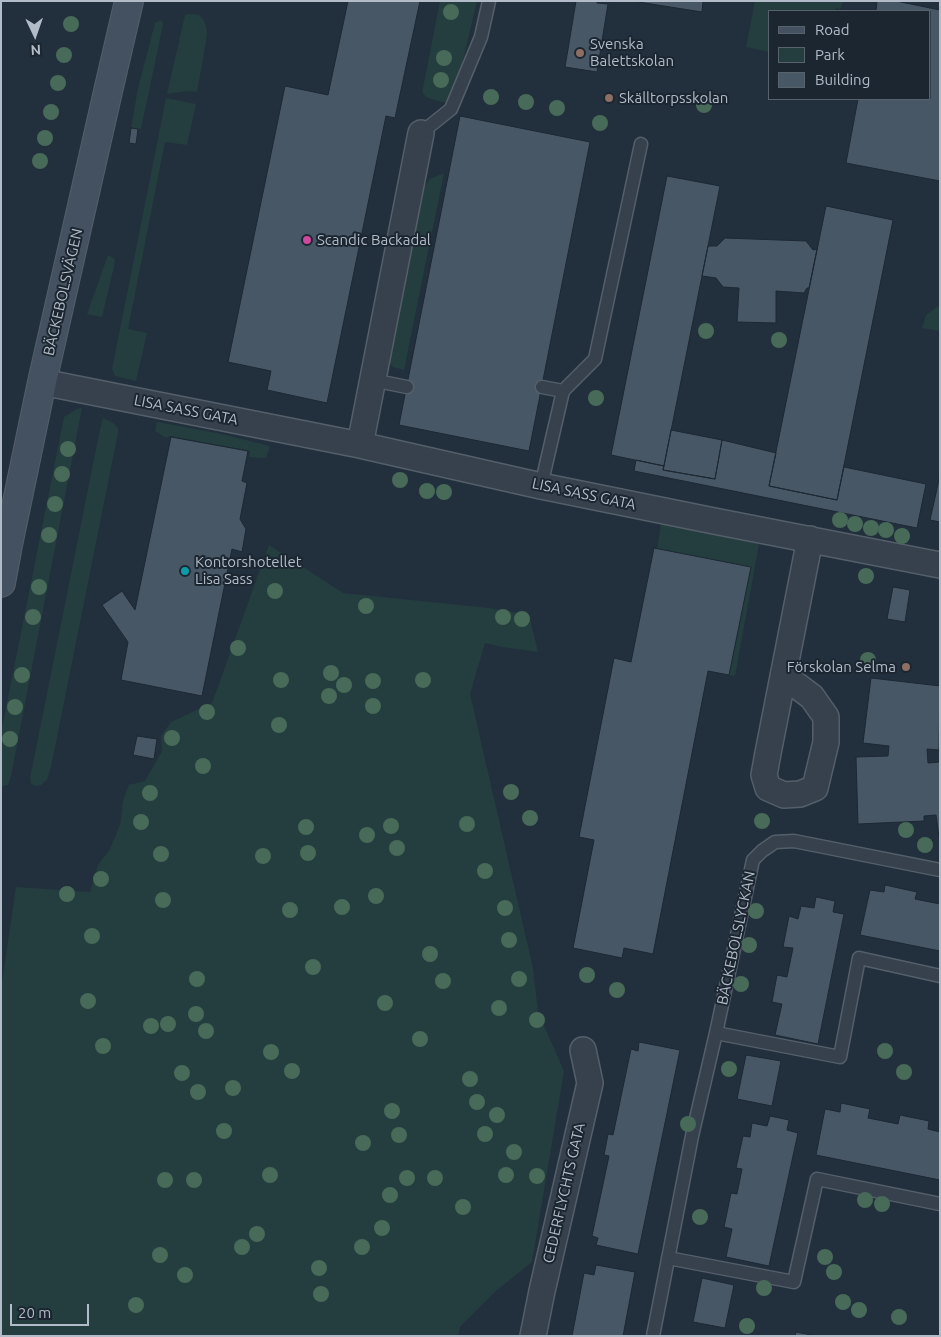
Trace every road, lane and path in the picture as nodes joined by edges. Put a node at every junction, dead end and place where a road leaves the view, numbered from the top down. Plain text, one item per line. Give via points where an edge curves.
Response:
1 (130, 1) edge
2 (488, 1) edge
3 (421, 133) joint
4 (641, 144) dead end
5 (372, 380) junction
6 (42, 382) junction
7 (407, 387) dead end
8 (542, 387) dead end
9 (562, 391) junction
10 (360, 444) junction
11 (541, 486) junction
12 (810, 539) junction
13 (940, 565) edge
14 (1, 583) edge
15 (783, 675) dead end
16 (940, 870) edge
17 (940, 976) edge
18 (716, 1033) junction
19 (583, 1050) dead end
20 (940, 1204) edge
21 (668, 1258) junction
22 (533, 1336) edge
23 (653, 1336) edge

1 - 6 street, BÄCKEBOLSVÄGEN
2 - 3 lane via 481,37 451,109
3 - 5 street
4 - 9 lane via 595,359
5 - 7 lane
5 - 10 street
6 - 10 street, LISA SASS GATA
6 - 14 street, BÄCKEBOLSVÄGEN
8 - 9 lane
9 - 11 lane
10 - 11 street, LISA SASS GATA
11 - 12 street, LISA SASS GATA
12 - 13 street, LISA SASS GATA
12 - 15 street
16 - 18 lane, BÄCKEBOLSLYCKAN via 794,841 775,842 762,851 753,860
17 - 18 lane via 859,958 840,1057
18 - 21 lane, BÄCKEBOLSLYCKAN
19 - 22 street, CEDERFLYCHTS GATA via 590,1083
20 - 21 lane via 817,1179 794,1282
21 - 23 lane, BÄCKEBOLSLYCKAN

